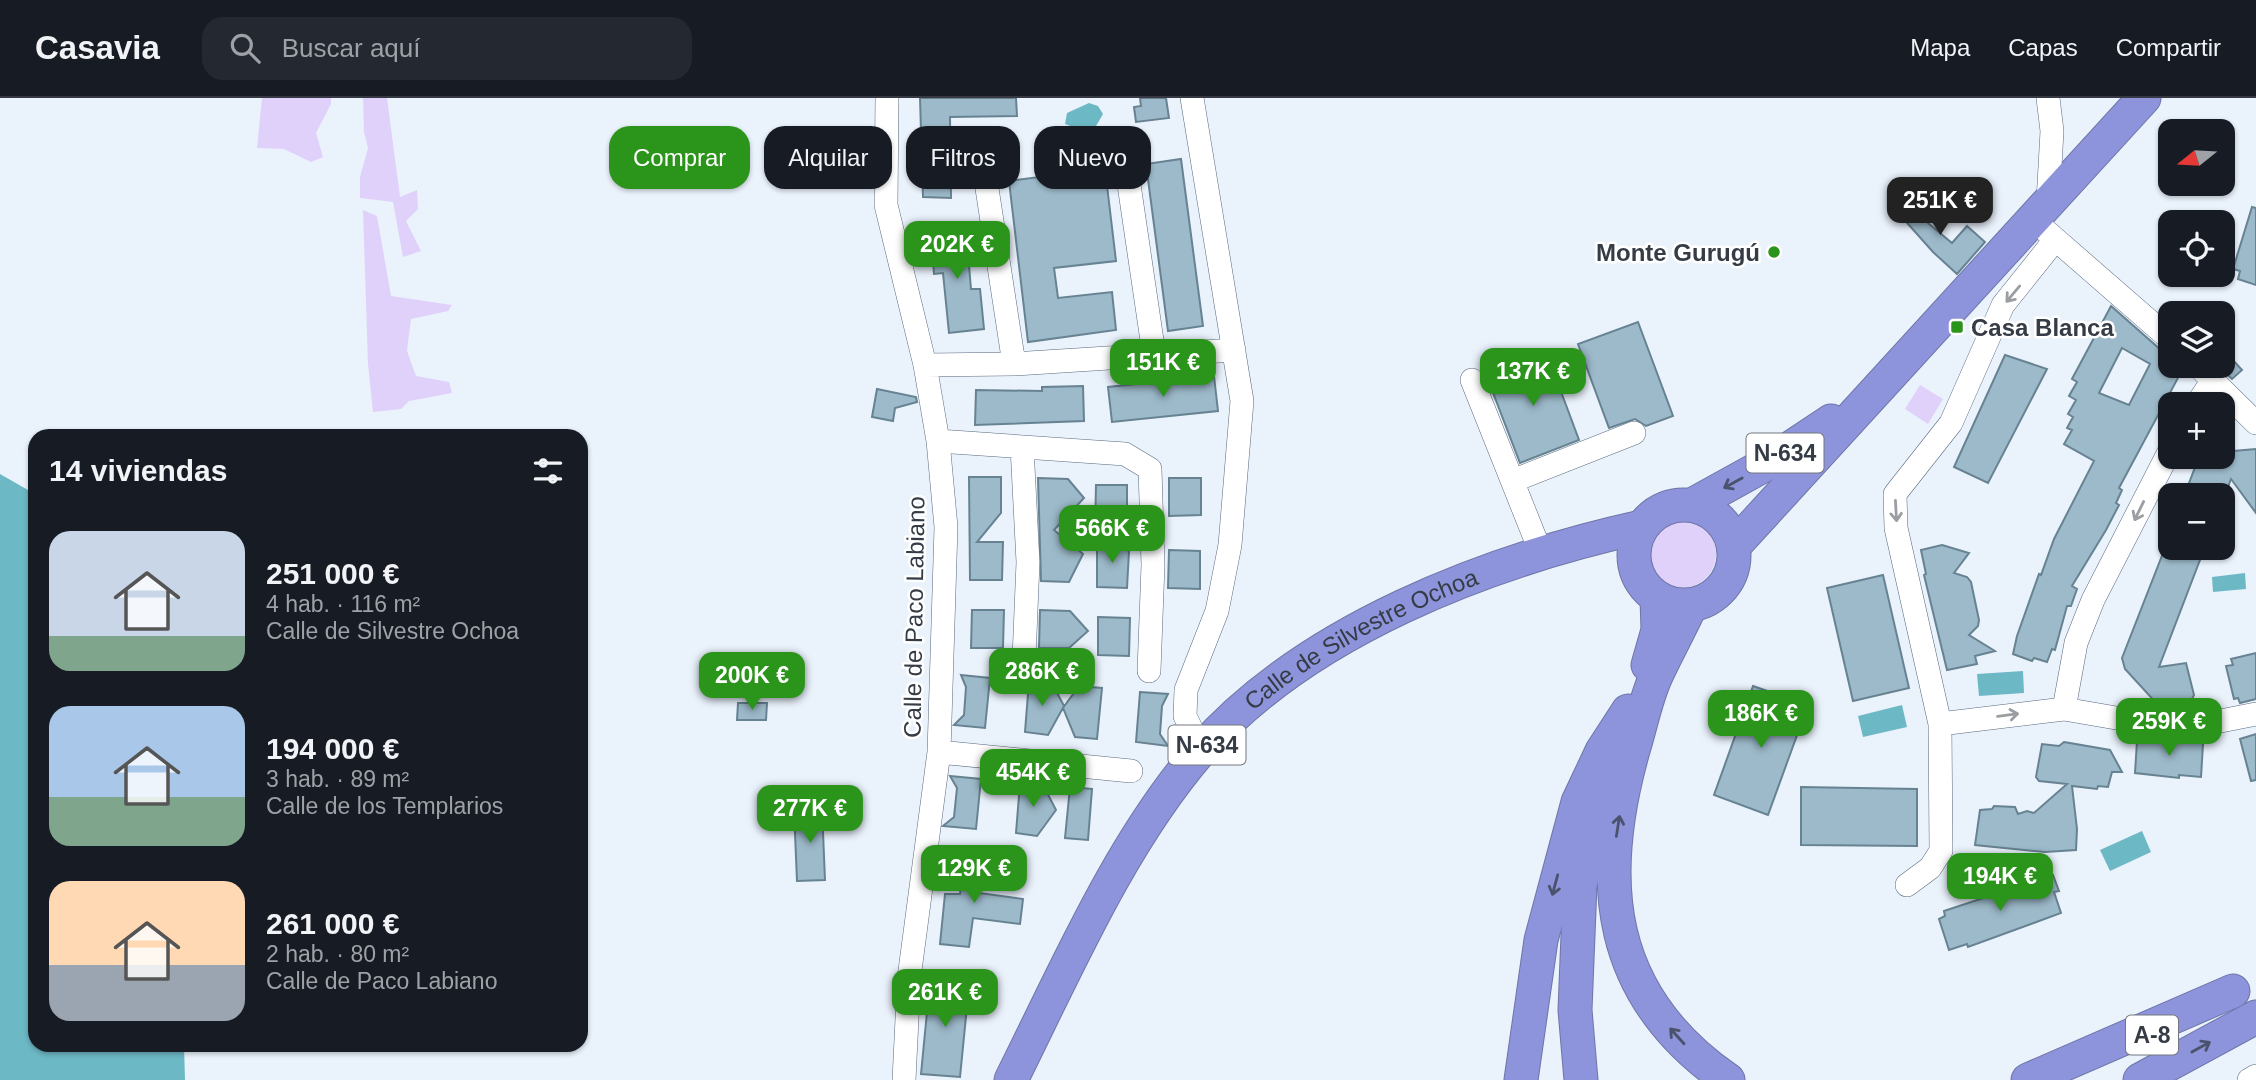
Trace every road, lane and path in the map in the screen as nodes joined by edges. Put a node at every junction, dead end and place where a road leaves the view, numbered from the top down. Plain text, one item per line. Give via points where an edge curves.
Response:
1 (887, 98) edge
2 (1192, 98) edge
3 (2048, 98) edge
4 (2144, 98) edge
5 (987, 189) edge
6 (1130, 189) edge
7 (2045, 220) junction
8 (2158, 328) edge
9 (1234, 350) junction
10 (1154, 354) junction
11 (1014, 364) junction
12 (925, 365) junction
13 (2211, 378) edge
14 (1472, 380) dead end
15 (1873, 392) junction
16 (2256, 423) edge
17 (1634, 433) dead end
18 (938, 441) junction
19 (1022, 447) junction
20 (2160, 469) edge
21 (1514, 480) junction
22 (1692, 505) junction
23 (1641, 527) junction
24 (1734, 546) junction
25 (1541, 553) junction
26 (1636, 572) junction
27 (1657, 598) junction
28 (1691, 605) junction
29 (1024, 658) dead end
30 (1149, 671) dead end
31 (1655, 678) junction
32 (2064, 709) junction
33 (1628, 711) junction
34 (2256, 714) edge
35 (1940, 724) junction
36 (1201, 750) junction
37 (939, 752) junction
38 (1131, 771) dead end
39 (1603, 792) junction
40 (1907, 885) dead end
41 (2245, 985) edge
42 (2256, 1017) edge
43 (2256, 1076) edge
44 (904, 1080) edge
45 (1010, 1080) edge
46 (1521, 1080) edge
47 (1581, 1080) edge
48 (1728, 1080) edge
49 (2028, 1080) edge
50 (2070, 1080) edge
51 (2140, 1080) edge
52 (2249, 1080) edge

1 - 12 street, Calle de Paco Labiano via 886,205
2 - 9 street
3 - 7 street via 2052,131
4 - 7 highway, N-634
5 - 11 street
6 - 10 street
7 - 8 street
7 - 15 highway, N-634
7 -> 35 street via 1951,423 1895,494 1896,528
9 - 10 street
9 - 36 street via 1242,401 1230,545 1217,611 1186,690 1185,716
10 - 11 street
11 - 12 street
12 - 18 street, Calle de Paco Labiano
13 - 16 street
14 - 21 street
15 -> 22 highway, N-634 via 1768,463
15 - 24 highway, N-634
17 - 21 street
18 - 19 street
18 - 37 street, Calle de Paco Labiano via 946,527
19 - 29 street via 1028,562
19 - 30 street via 1125,453 1150,469
20 -> 32 street via 2093,600 2076,643
21 - 25 street
22 - 23 highway, N-634 via 1663,508
22 - 24 highway via 1719,519
23 - 25 highway, N-634
23 - 26 highway via 1635,542
24 - 28 highway, N-634 via 1734,562 1720,591
25 - 26 highway, N-634 via 1602,555
25 - 36 highway, Calle de Silvestre Ochoa / N-634 via 1380,618 1331,646 1256,697
26 - 27 highway, N-634
27 - 28 highway
27 - 33 highway via 1653,654
28 - 31 highway
31 - 39 highway
48 -> 31 highway via 1702,1062 1647,1001 1617,927 1613,858 1623,793
32 - 34 street via 2180,729
35 -> 32 street
33 - 39 highway
33 -> 46 highway via 1602,751 1578,802 1541,940
35 - 40 street via 1941,851 1930,868
36 - 45 highway, Calle de Silvestre Ochoa / N-634 via 1116,873
37 - 38 street, Calle de Paco Labiano
37 - 44 street, Calle de Paco Labiano via 909,978
39 - 47 highway via 1580,885 1574,1010
41 - 49 highway
41 - 50 highway, A-8
51 -> 42 highway, A-8
43 - 52 street

